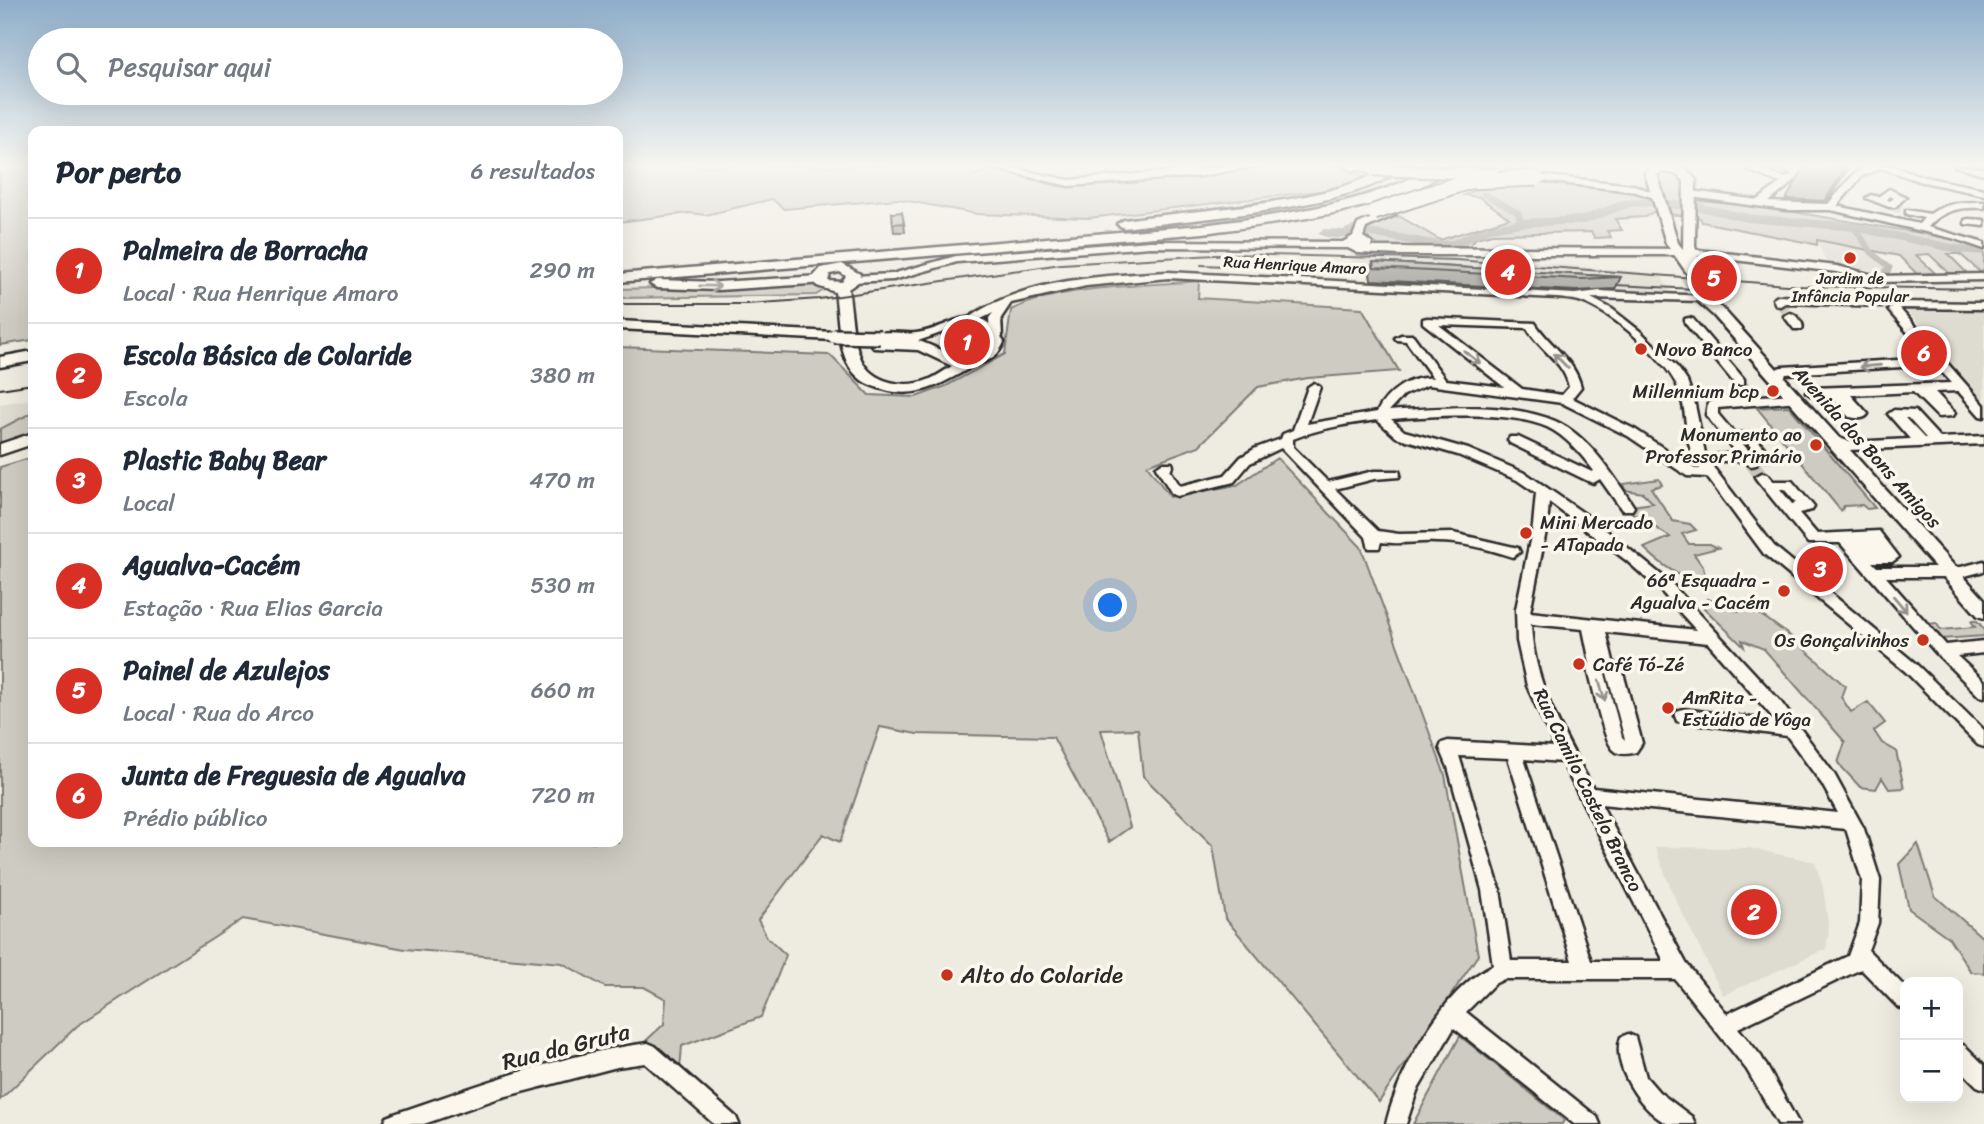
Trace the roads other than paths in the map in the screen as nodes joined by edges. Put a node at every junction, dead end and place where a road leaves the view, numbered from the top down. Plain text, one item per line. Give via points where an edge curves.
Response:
1 (1152, 218) edge
2 (1225, 218) edge
3 (1277, 218) edge
4 (1312, 218) edge
5 (1344, 218) edge
6 (1374, 218) edge
7 (1666, 218) edge
8 (1689, 218) edge
9 (1878, 218) edge
10 (1930, 218) edge
11 (1969, 222) dead end
12 (1984, 223) edge
13 (1275, 227) junction
14 (1102, 228) junction
15 (1203, 229) junction
16 (1921, 229) junction
17 (1359, 239) junction
18 (1984, 246) edge
19 (1686, 253) junction
20 (880, 255) junction
21 (623, 271) edge
22 (1687, 276) tunnel mouth
23 (1705, 277) tunnel mouth
24 (1984, 277) edge
25 (623, 278) edge
26 (848, 279) junction
27 (820, 280) joint
28 (623, 283) edge
29 (1574, 296) junction
30 (1717, 296) tunnel mouth
31 (1700, 297) joint
32 (1016, 298) junction
33 (1780, 303) dead end
34 (1598, 306) junction
35 (1891, 306) junction
36 (1984, 306) edge
37 (1724, 313) junction
38 (1790, 316) tunnel mouth
39 (1689, 321) dead end
40 (969, 322) junction
41 (623, 325) edge
42 (1798, 327) dead end
43 (937, 331) junction
44 (623, 333) edge
45 (996, 337) junction
46 (1401, 338) dead end
47 (834, 340) junction
48 (880, 341) junction
49 (28, 349) edge
50 (0, 354) edge
51 (937, 355) junction
52 (28, 357) edge
53 (1938, 361) junction
54 (0, 362) edge
55 (969, 362) junction
56 (1780, 375) junction
57 (1441, 381) junction
58 (1741, 382) tunnel mouth
59 (934, 383) junction
60 (1314, 387) dead end
61 (1960, 387) junction
62 (1519, 392) junction
63 (1812, 392) dead end
64 (1795, 398) junction
65 (1565, 400) junction
66 (1984, 413) edge
67 (1381, 417) junction
68 (1299, 430) junction
69 (28, 440) edge
70 (1514, 440) dead end
71 (1984, 440) edge
72 (1285, 442) junction
73 (1841, 443) junction
74 (1922, 443) junction
75 (1938, 443) junction
76 (28, 449) edge
77 (0, 450) edge
78 (0, 458) edge
79 (1720, 458) dead end
80 (1167, 466) dead end
81 (1601, 472) junction
82 (1710, 473) junction
83 (1394, 474) dead end
84 (1766, 481) tunnel mouth
85 (1327, 487) junction
86 (1543, 490) junction
87 (1628, 507) dead end
88 (1513, 552) dead end
89 (1984, 566) edge
90 (1955, 571) junction
91 (1873, 572) junction
92 (1984, 598) edge
93 (1984, 611) edge
94 (1523, 617) junction
95 (1593, 625) junction
96 (1713, 638) junction
97 (1984, 647) edge
98 (1943, 651) junction
99 (1982, 686) edge
100 (1683, 716) dead end
101 (1792, 730) junction
102 (1984, 740) edge
103 (1514, 753) junction
104 (1566, 755) junction
105 (1586, 794) junction
106 (1851, 822) junction
107 (1858, 953) junction
108 (1584, 969) junction
109 (1503, 970) junction
110 (1679, 970) junction
111 (1900, 995) edge
112 (1454, 1015) junction
113 (1724, 1025) junction
114 (1628, 1044) dead end
115 (1963, 1058) edge
116 (1984, 1079) edge
117 (394, 1124) edge
118 (729, 1124) edge
119 (1396, 1124) edge
120 (1590, 1124) edge
121 (1685, 1124) edge
122 (1789, 1124) edge

1 - 14 highway
2 - 14 highway
3 - 15 highway
4 - 13 highway
5 - 13 highway, bridge
6 - 17 street
7 - 19 main road
8 - 19 main road
9 - 16 street
10 - 16 street
11 - 12 street
13 - 15 highway
14 - 21 highway
15 - 20 highway
16 - 18 street
17 - 19 street via 1429,252
17 - 26 street via 1137,244 956,259 893,277
19 - 22 main road
19 - 23 main road
19 - 24 street via 1837,269 1877,279
20 - 25 highway
20 - 26 highway via 860,263
26 - 27 main road via 842,268 831,269
26 - 59 main road via 850,349 863,375 897,389
28 -> 27 highway via 718,286
29 - 31 street
29 - 32 street, Rua Henrique Amaro via 1168,275
29 - 34 street
30 - 37 main road, Avenida dos Bons Amigos
31 - 37 main road, Avenida dos Bons Amigos
32 - 40 street, Rua Henrique Amaro
32 - 45 street via 995,318
33 - 35 street via 1778,299
34 - 37 street via 1612,302 1704,307
34 - 82 street via 1648,342 1681,382 1689,402 1694,444
35 - 36 street
35 - 53 street
37 - 56 main road, Avenida dos Bons Amigos
38 - 42 street
39 - 58 street
40 - 43 main road
40 - 45 main road via 986,327
41 - 47 main road
43 - 48 main road
43 - 51 main road via 930,341
44 - 47 main road
45 - 55 main road via 992,353
46 - 57 street via 1409,337
47 - 48 main road
48 - 51 main road via 913,345
49 - 50 highway
51 - 55 main road
51 - 59 main road via 944,368
52 - 54 highway
53 -> 56 street
53 - 61 street
55 - 59 main road
56 - 64 main road, Avenida dos Bons Amigos
56 - 73 main road, Avenida dos Bons Amigos
57 - 62 street
57 - 67 street via 1416,383 1403,390
60 - 68 street
61 - 63 street
61 - 66 street
62 - 65 street
65 -> 62 street via 1576,387 1574,375 1535,336 1531,326 1427,321
64 - 73 main road, Avenida dos Bons Amigos
64 - 79 street via 1755,398 1712,406 1711,412 1730,437 1748,436 1765,456
65 - 82 street via 1632,433 1692,473
67 - 68 street
67 - 81 street via 1481,411 1537,419 1564,432
67 - 86 street via 1400,435 1494,464
68 - 72 street
69 - 77 main road
70 - 81 street via 1579,473 1593,478
71 - 75 street
72 - 80 street via 1258,451 1229,479 1177,491 1161,467
72 - 85 street
73 - 74 street
73 - 90 main road, Avenida dos Bons Amigos
74 - 75 street
74 - 75 street via 1894,414 1911,414
76 - 78 main road
81 - 87 street
82 - 102 street via 1769,550 1911,668
83 - 85 street
84 - 91 street via 1814,539 1851,537
85 - 88 street via 1374,539 1443,537
86 - 94 street, Rua Camilo Castelo Branco
86 - 96 street via 1632,557
89 - 90 street
90 - 91 street
90 - 92 main road, Avenida dos Bons Amigos
90 - 93 main road, Avenida dos Bons Amigos
91 -> 98 street
94 - 95 street
94 - 104 street, Rua Camilo Castelo Branco via 1535,686
95 -> 95 street via 1596,669 1615,740 1621,747 1630,747 1633,743 1614,669 1606,664
95 - 96 street
96 - 101 street
97 - 98 street
98 - 99 street
100 - 101 street
101 - 106 street via 1828,779
103 - 104 street
103 - 108 street
103 - 109 street via 1448,748 1491,890
104 - 105 street, Rua Camilo Castelo Branco
105 - 106 street
105 - 110 street, Rua Camilo Castelo Branco
106 - 107 street via 1871,880 1869,923
107 - 111 street
107 - 113 street via 1855,962
108 - 109 street
108 - 110 street
109 - 112 street via 1490,973
110 - 113 street, Rua Camilo Castelo Branco
112 - 119 street via 1407,1083
112 - 120 street
113 - 122 street, Rua Camilo Castelo Branco via 1754,1063
114 - 121 street via 1638,1087
115 - 116 street
117 - 118 street, Rua da Gruta via 499,1088 617,1056 648,1053

